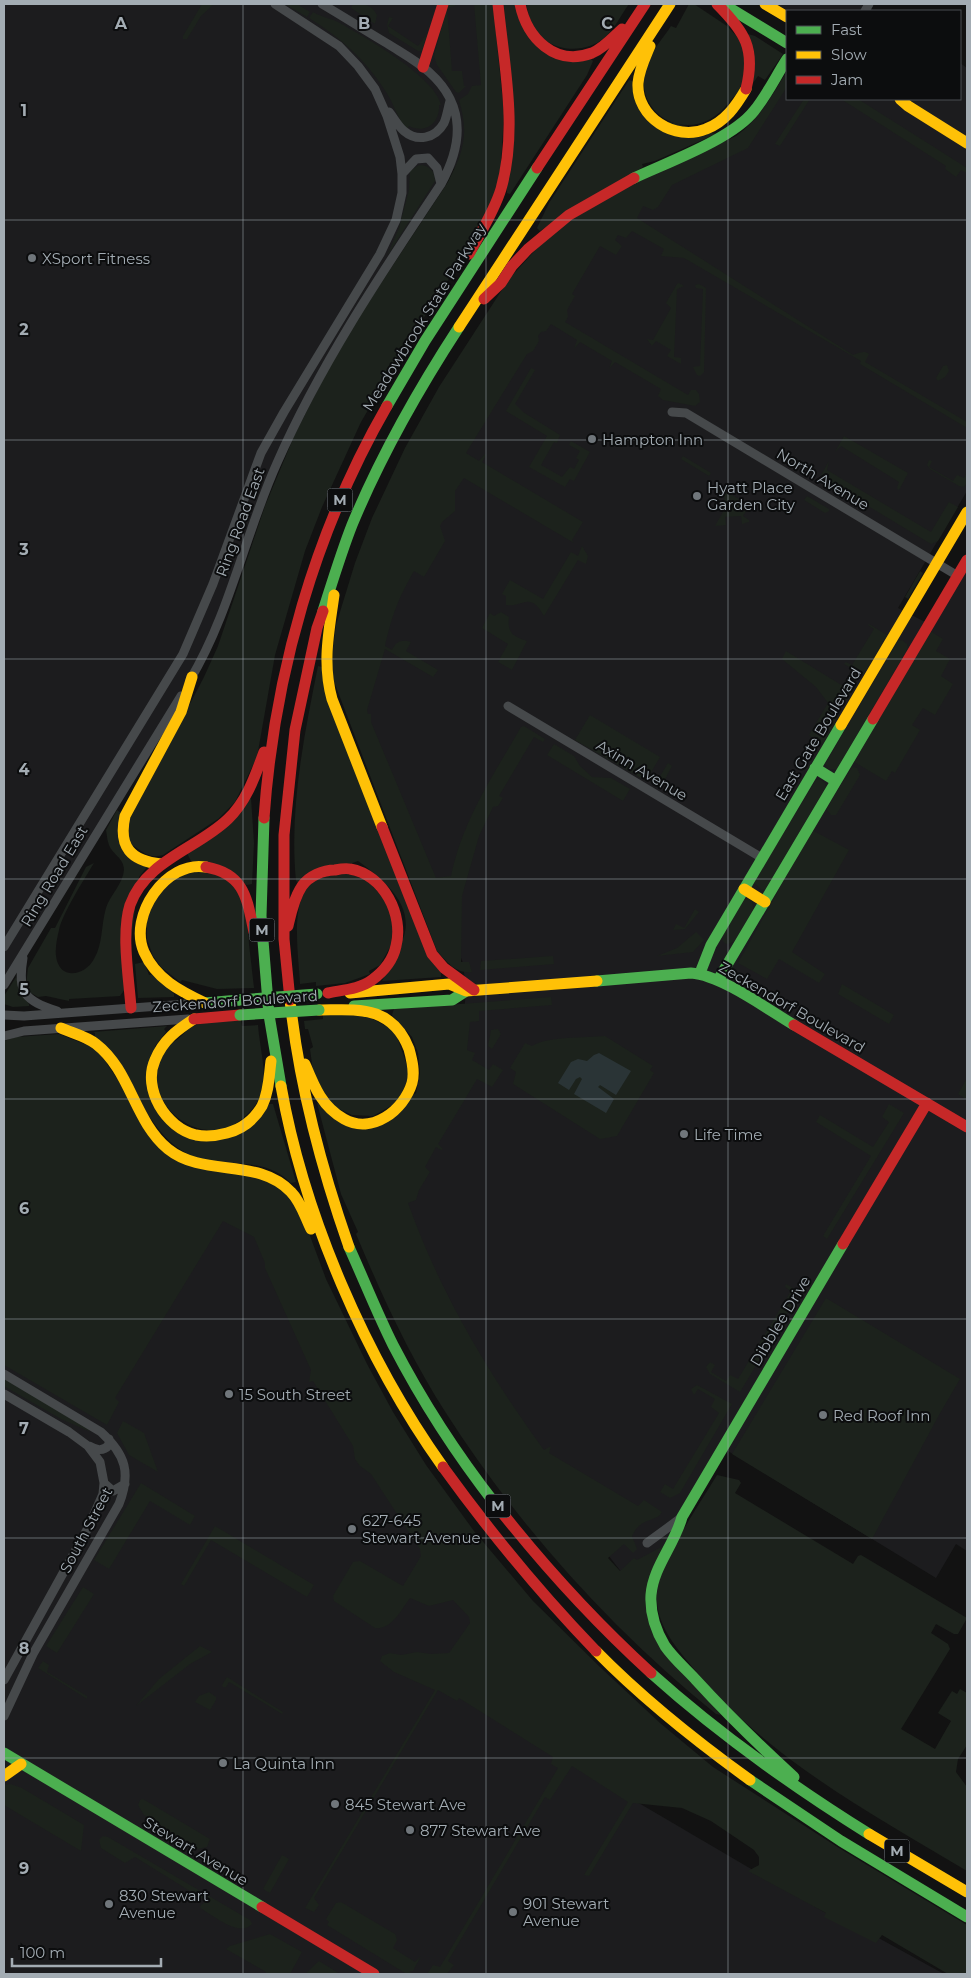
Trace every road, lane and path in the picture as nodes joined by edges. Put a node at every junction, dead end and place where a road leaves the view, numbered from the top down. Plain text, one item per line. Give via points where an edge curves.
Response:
1 (275, 4) edge
2 (322, 4) edge
3 (443, 4) edge
4 (498, 4) edge
5 (520, 4) edge
6 (670, 4) edge
7 (717, 4) edge
8 (724, 4) edge
9 (765, 4) edge
10 (642, 8) edge
11 (786, 16) edge
12 (660, 20) junction
13 (786, 42) edge
14 (786, 61) edge
15 (423, 67) junction
16 (379, 97) junction
17 (450, 100) junction
18 (904, 102) edge
19 (967, 143) edge
20 (402, 174) junction
21 (441, 184) junction
22 (450, 302) junction
23 (462, 321) junction
24 (281, 411) junction
25 (672, 412) dead end
26 (294, 426) junction
27 (967, 512) edge
28 (967, 560) edge
29 (337, 563) junction
30 (937, 564) junction
31 (958, 576) junction
32 (192, 677) junction
33 (508, 706) dead end
34 (276, 718) junction
35 (815, 768) junction
36 (836, 781) junction
37 (762, 858) junction
38 (161, 864) junction
39 (744, 889) junction
40 (765, 902) junction
41 (284, 942) junction
42 (4, 947) edge
43 (24, 952) junction
44 (264, 973) junction
45 (700, 973) junction
46 (718, 980) junction
47 (4, 985) edge
48 (470, 991) junction
49 (322, 994) junction
50 (205, 1003) junction
51 (131, 1008) junction
52 (318, 1010) junction
53 (62, 1013) junction
54 (4, 1015) edge
55 (194, 1019) junction
56 (291, 1022) junction
57 (62, 1028) junction
58 (4, 1036) edge
59 (273, 1042) junction
60 (927, 1103) junction
61 (967, 1127) edge
62 (335, 1269) junction
63 (4, 1374) edge
64 (4, 1394) edge
65 (109, 1439) junction
66 (88, 1446) junction
67 (104, 1483) junction
68 (125, 1484) junction
69 (682, 1516) junction
70 (647, 1543) dead end
71 (4, 1680) edge
72 (4, 1716) edge
73 (4, 1753) edge
74 (21, 1764) junction
75 (4, 1776) edge
76 (827, 1808) junction
77 (967, 1892) edge
78 (967, 1917) edge
79 (374, 1974) edge

1 - 16 street via 339,46 364,73
2 - 15 street, Ring Road East
3 - 15 main road
4 - 22 main road via 508,122 507,165 492,215 470,252
5 - 10 main road via 523,21 533,38 548,50 567,56 596,50
6 - 12 main road, M
7 - 12 main road via 735,22 744,38 751,71 749,83 737,105 719,122 702,130 686,133 669,129 653,119 642,104 638,88 640,72
8 - 13 main road
9 - 11 main road
10 - 22 main road, Meadowbrook State Parkway / M
12 - 23 main road, M
14 - 23 main road via 745,121 721,137 604,192 569,215 528,249
15 - 17 street, Ring Road East via 439,82
16 - 17 street via 400,127 419,138 441,128
16 - 20 street, Ring Road East via 397,146
17 - 21 street, Ring Road East via 458,125 458,143
18 - 19 main road
20 - 21 street via 416,159 428,158 437,168
20 - 24 street, Ring Road East via 401,202 389,238
21 - 26 street, Ring Road East via 353,318
22 - 34 main road, Meadowbrook State Parkway / M via 387,402 343,492 305,594
23 - 29 main road, M via 387,446
24 - 26 street
24 - 42 street, Ring Road East via 261,453 213,584 183,654
25 - 30 street, North Avenue via 686,413
26 - 32 street, Ring Road East via 268,484 214,632
27 - 30 main road, East Gate Boulevard
28 - 31 main road
29 - 41 main road, M via 315,635 293,742 283,850
29 - 48 main road via 324,659 327,683 432,954
30 - 31 street, North Avenue
30 - 35 main road, East Gate Boulevard
31 - 36 main road
32 - 38 main road via 180,712 122,826 124,842 132,854 140,860
32 - 43 street, Ring Road East
33 - 37 street, Axinn Avenue
34 - 38 main road via 255,778 241,805 214,831
34 - 44 main road, Meadowbrook State Parkway / M via 262,844
35 - 36 main road
35 - 37 main road, East Gate Boulevard
36 - 40 main road
37 - 39 main road, East Gate Boulevard
38 - 51 main road via 140,884 130,907 127,930
39 - 40 main road
39 - 45 main road, East Gate Boulevard via 708,950
40 - 46 main road
41 - 49 main road via 297,894 318,874 349,869 368,876 385,890 398,920 398,937 392,957 366,983
41 - 56 main road, M
43 - 47 street, Ring Road East
43 - 53 street via 20,977 25,994 34,1003
44 - 50 main road via 249,902 240,884 224,872 209,867 191,867 176,872 159,885 148,901 141,922 142,944 150,964 163,979
44 - 59 main road, Meadowbrook State Parkway / M
45 - 46 main road, Zeckendorf Boulevard
45 - 48 main road, Zeckendorf Boulevard
46 - 60 main road, Zeckendorf Boulevard
48 - 49 main road, Zeckendorf Boulevard via 449,984
48 - 52 main road, Zeckendorf Boulevard via 452,1000
49 - 50 main road, Zeckendorf Boulevard, bridge
50 - 51 street, Zeckendorf Boulevard
51 - 53 street, Zeckendorf Boulevard
52 - 55 main road, Zeckendorf Boulevard, bridge
52 - 56 main road via 372,1013 391,1022 404,1036 412,1056 413,1081 408,1097 391,1115 360,1123 343,1119 328,1108 312,1083
53 - 54 street, Zeckendorf Boulevard
55 - 57 street, Zeckendorf Boulevard
55 - 59 main road via 174,1032 160,1047 152,1076 155,1098 165,1116 192,1134 224,1135 239,1130 254,1118 267,1091
56 - 76 main road, M via 314,1140 355,1262 402,1360 459,1453 537,1555 625,1649 723,1734
57 - 58 street, Zeckendorf Boulevard
57 - 62 main road via 89,1040 107,1055 153,1133 171,1151 202,1165 262,1173 286,1186
59 - 62 main road, Meadowbrook State Parkway / M via 284,1106 300,1166
60 - 61 main road, Zeckendorf Boulevard
60 - 69 main road, Dibblee Drive
62 - 78 main road, Meadowbrook State Parkway / M via 380,1364 431,1448 500,1543 571,1624 655,1705 762,1790 852,1849
63 - 65 street, South Street
64 - 66 street, South Street
65 - 66 street via 109,1446 103,1450
65 - 68 street, South Street via 125,1462
66 - 67 street, South Street via 100,1462
67 - 68 street via 113,1491
67 - 71 street, South Street via 103,1494 88,1528
68 - 72 street, South Street via 119,1504 33,1654
69 - 70 street, Dibblee Drive
69 - 76 main road via 678,1535 652,1586 652,1613 661,1640 722,1708
73 - 74 main road, Stewart Avenue
74 - 75 main road
74 - 79 main road, Stewart Avenue
76 - 77 main road, M

